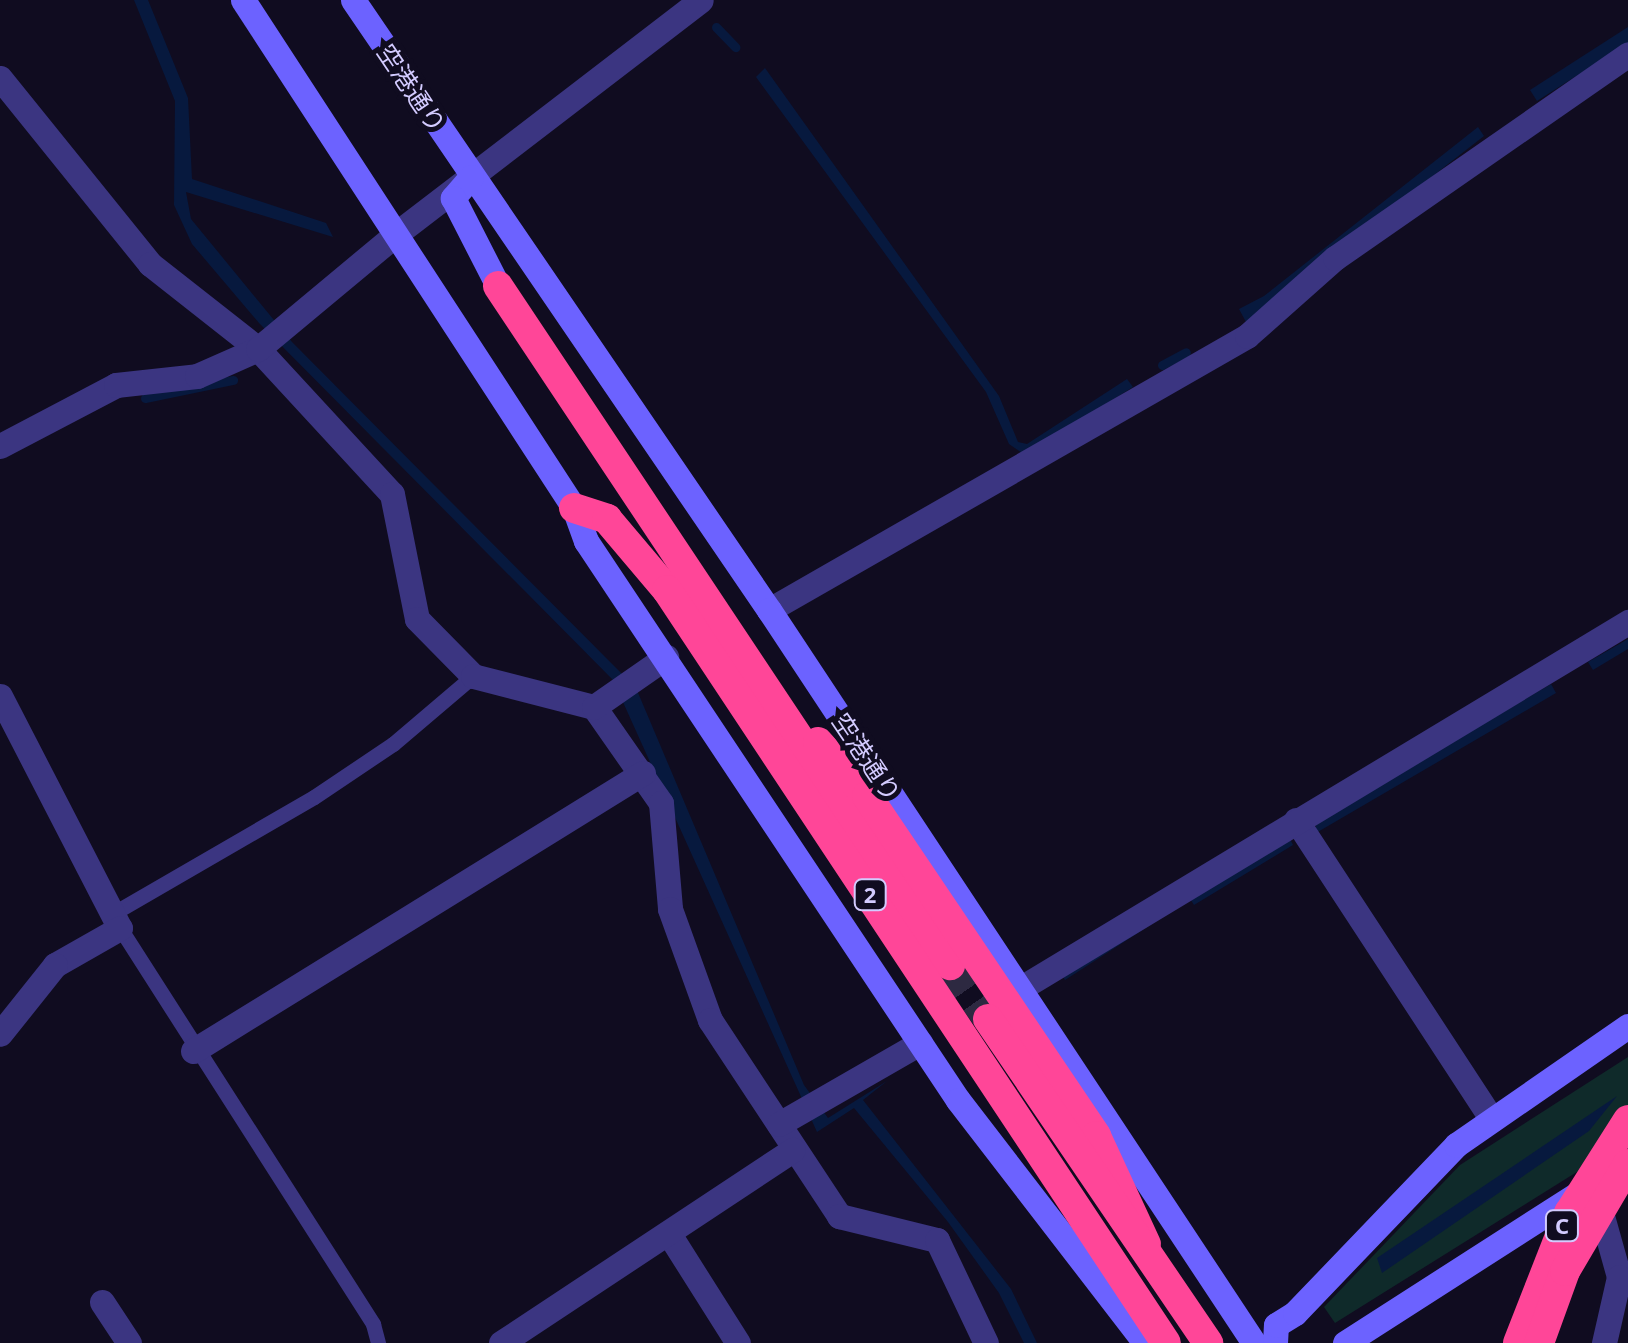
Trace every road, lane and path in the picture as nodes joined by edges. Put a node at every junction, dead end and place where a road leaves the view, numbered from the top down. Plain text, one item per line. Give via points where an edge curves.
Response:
1 (243, 0) edge
2 (353, 0) edge
3 (701, 0) edge
4 (1628, 54) edge
5 (0, 78) edge
6 (471, 178) junction
7 (396, 234) junction
8 (498, 286) joint
9 (270, 339) junction
10 (0, 446) edge
11 (574, 508) junction
12 (769, 610) junction
13 (1628, 622) edge
14 (666, 657) junction
15 (747, 662) junction
16 (474, 676) junction
17 (615, 693) junction
18 (0, 696) edge
19 (643, 773) junction
20 (1296, 820) junction
21 (116, 921) junction
22 (950, 965) tunnel mouth
23 (1021, 988) junction
24 (988, 1019) tunnel mouth
25 (1628, 1026) edge
26 (0, 1034) edge
27 (920, 1042) junction
28 (193, 1051) junction
29 (788, 1119) junction
30 (1492, 1119) junction
31 (1628, 1120) edge
32 (793, 1150) junction
33 (1628, 1163) edge
34 (1592, 1184) junction
35 (669, 1234) junction
36 (1146, 1244) junction
37 (102, 1302) dead end
38 (128, 1343) edge
39 (378, 1343) edge
40 (501, 1343) edge
41 (738, 1343) edge
42 (986, 1343) edge
43 (1144, 1343) edge
44 (1166, 1343) edge
45 (1208, 1343) edge
46 (1254, 1343) edge
47 (1275, 1343) edge
48 (1345, 1343) edge
49 (1518, 1343) edge
50 (1539, 1343) edge
51 (1604, 1343) edge

1 - 7 street
2 - 6 street, 空港通り
3 - 6 street
4 - 12 street via 1335,258 1246,336
5 - 9 street via 150,264
6 - 7 street
6 - 8 street via 453,198
6 - 12 street, 空港通り
7 - 9 street
7 - 11 street
8 - 15 highway
9 - 10 street via 197,376 116,385
9 - 16 street via 392,494 417,618
11 - 14 street via 586,541
11 - 44 highway, 2 via 608,520 667,590
12 - 23 street, 空港通り
13 - 20 street
14 - 17 street
14 - 27 street
15 - 22 highway
15 - 36 highway via 867,796 1096,1136
16 - 17 street
16 - 21 lane via 392,744
17 - 19 street
18 - 21 street
19 - 28 street
19 - 29 street via 661,803 670,909 710,1020
20 - 23 street
20 - 30 street
21 - 26 street via 56,966
21 - 28 lane
23 - 46 street, 空港通り
24 - 36 highway
25 - 30 street
27 - 29 street
27 - 43 street
28 - 39 lane via 373,1324
29 - 32 street
30 - 47 street via 1456,1145 1276,1325
31 - 49 highway, C, bridge via 1569,1213
32 - 35 street
32 - 42 street via 838,1216 937,1240
33 - 34 street
33 - 50 highway, C, bridge via 1565,1272
34 - 48 street
34 - 51 street via 1619,1277
35 - 40 street
35 - 41 street
36 - 45 highway
37 - 38 street

